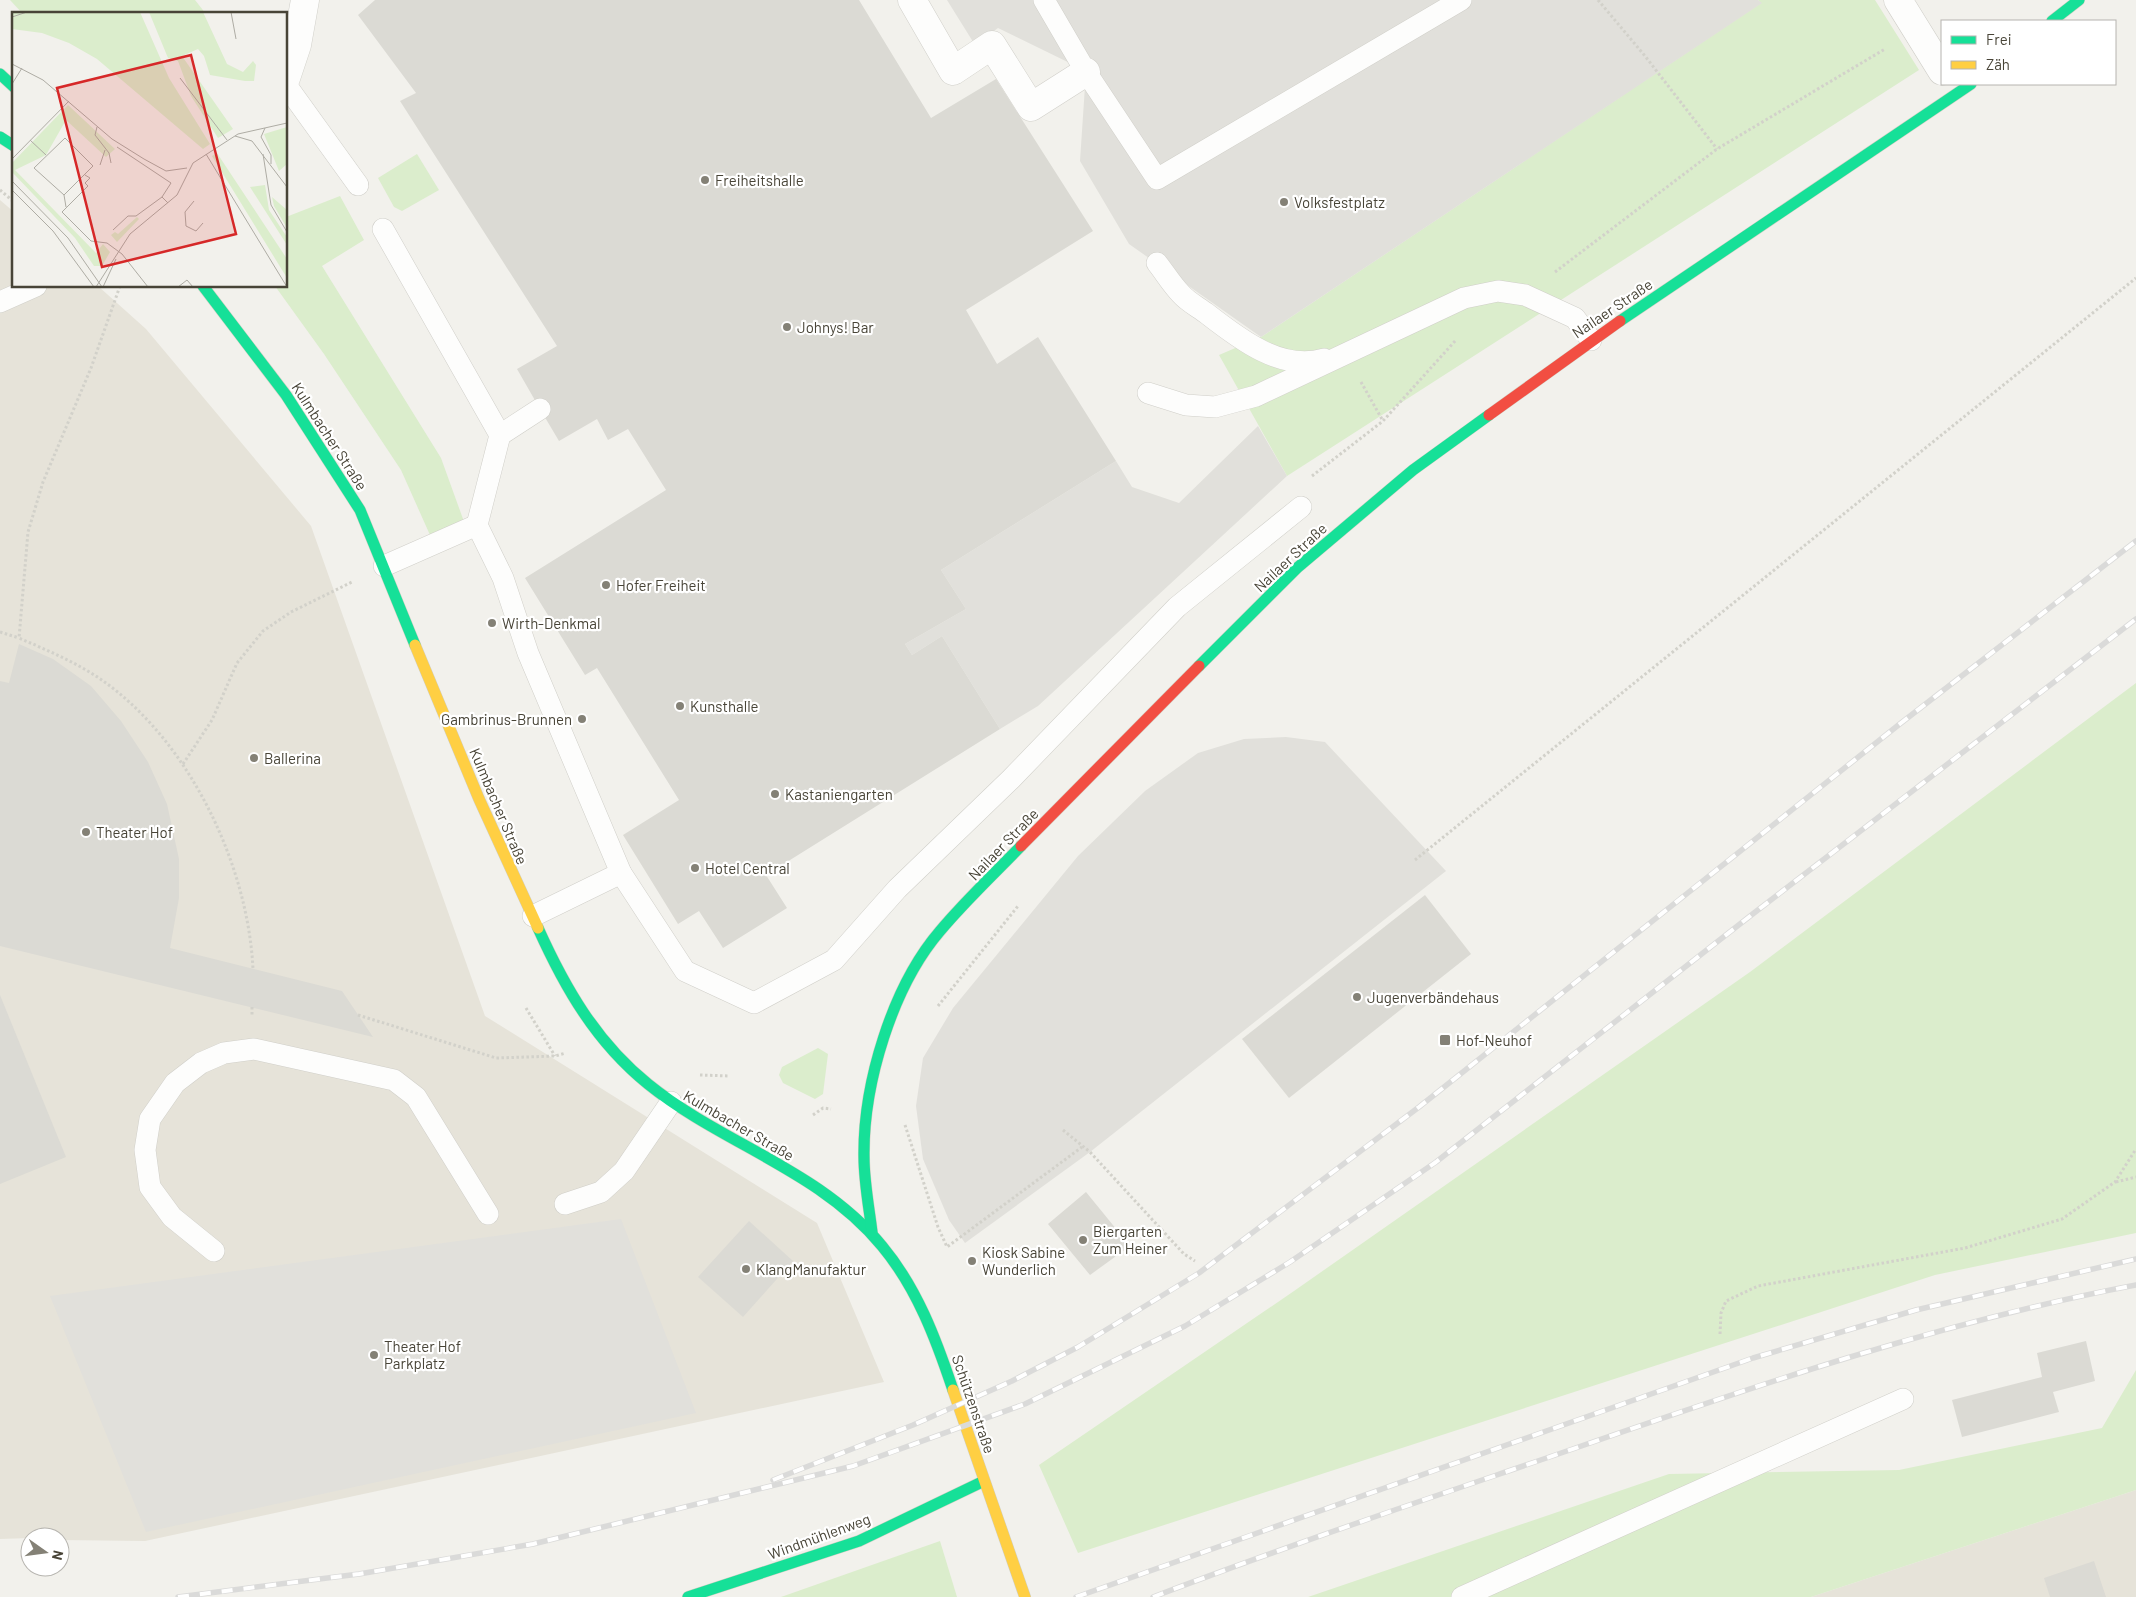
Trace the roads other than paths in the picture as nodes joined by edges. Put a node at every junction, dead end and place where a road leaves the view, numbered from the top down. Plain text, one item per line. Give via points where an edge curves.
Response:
1 (305, 0) edge
2 (912, 0) edge
3 (1044, 0) edge
4 (1461, 0) edge
5 (1898, 0) edge
6 (2079, 0) edge
7 (2053, 20) edge
8 (1941, 69) edge
9 (288, 72) edge
10 (1086, 72) junction
11 (0, 74) edge
12 (12, 86) edge
13 (1960, 87) edge
14 (288, 88) edge
15 (0, 136) edge
16 (12, 145) edge
17 (358, 185) dead end
18 (383, 229) dead end
19 (1158, 264) dead end
20 (32, 288) edge
21 (204, 289) edge
22 (0, 302) edge
23 (1591, 340) junction
24 (1345, 353) junction
25 (1148, 393) dead end
26 (540, 409) dead end
27 (500, 435) junction
28 (1301, 508) dead end
29 (477, 525) junction
30 (384, 566) junction
31 (620, 873) junction
32 (533, 916) junction
33 (671, 1102) junction
34 (565, 1204) dead end
35 (488, 1214) dead end
36 (872, 1232) junction
37 (214, 1251) dead end
38 (1903, 1399) dead end
39 (984, 1480) junction
40 (688, 1597) edge
41 (1025, 1597) edge
42 (1462, 1597) edge

1 - 9 street via 297,45
2 - 10 street via 953,70 992,45 1026,112
3 - 10 lane
4 - 10 lane via 1157,179
5 - 8 street
6 - 7 street
11 - 12 street
13 - 23 street, Nailaer Straße
14 - 17 lane
15 - 16 street
18 - 27 lane
19 - 24 lane via 1181,294 1222,326 1268,354 1293,362 1315,362
20 - 22 lane
21 - 30 street, Kulmbacher Straße via 270,372 332,462 360,510
23 - 24 lane via 1575,318 1525,295 1498,291 1464,298
23 - 36 street, Nailaer Straße via 1413,470 1297,568 939,932 907,981 891,1015 873,1078 864,1157
24 - 25 lane via 1256,396 1215,408 1186,405
26 - 27 lane
27 - 29 lane
28 - 31 lane via 1177,607 1011,779 896,889 834,960 754,1003 684,970
29 - 30 lane
29 - 31 lane via 503,578 528,653
30 - 32 street, Kulmbacher Straße via 494,835
31 - 32 lane
32 - 33 street, Kulmbacher Straße via 570,992 598,1035 636,1077
33 - 34 lane via 624,1171 601,1192
33 - 36 street, Kulmbacher Straße via 827,1194
35 - 37 lane via 416,1097 394,1080 254,1049 224,1053 201,1063 175,1083 150,1119 145,1150 150,1187 172,1217
36 - 39 street, Schützenstraße via 906,1276 937,1341
38 - 42 lane
39 - 40 street, Windmühlenweg via 859,1541
39 - 41 street, Schützenstraße

